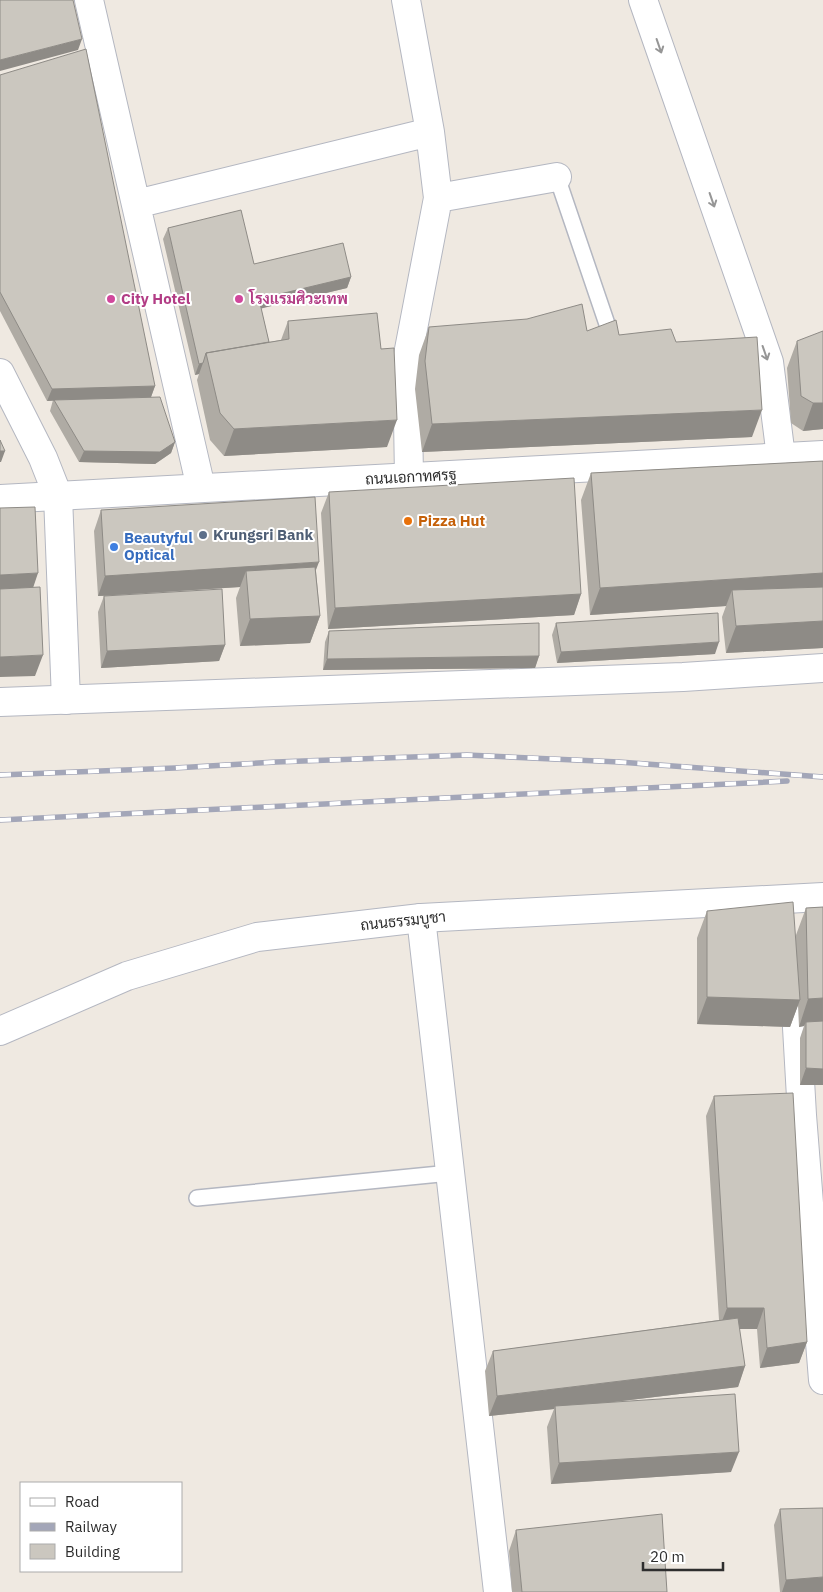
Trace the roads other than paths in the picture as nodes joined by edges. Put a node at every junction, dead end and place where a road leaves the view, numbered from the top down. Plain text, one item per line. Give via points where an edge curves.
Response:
1 (89, 0) edge
2 (406, 0) edge
3 (643, 0) edge
4 (430, 132) junction
5 (557, 178) joint
6 (438, 198) junction
7 (136, 204) junction
8 (608, 327) edge
9 (0, 373) edge
10 (823, 455) edge
11 (781, 457) junction
12 (409, 477) junction
13 (201, 488) junction
14 (58, 496) junction
15 (0, 499) edge
16 (823, 668) edge
17 (66, 700) junction
18 (0, 702) edge
19 (823, 897) edge
20 (789, 898) junction
21 (421, 918) junction
22 (0, 1031) edge
23 (450, 1173) junction
24 (198, 1198) dead end
25 (823, 1380) edge
26 (498, 1592) edge

1 - 7 street
2 - 4 street
3 -> 11 street via 769,362
4 - 6 street
4 - 7 street
5 - 6 street
5 - 8 lane
6 - 12 street via 407,360
7 - 13 street
9 - 14 street
10 - 11 street, ถนนเอกาทศรฐ
11 - 12 street, ถนนเอกาทศรฐ
12 - 13 street, ถนนเอกาทศรฐ
13 - 14 street, ถนนเอกาทศรฐ
14 - 15 street, ถนนเอกาทศรฐ
14 - 17 street
16 - 17 street via 682,677
17 - 18 street
19 - 20 street, ถนนธรรมบูชา
20 - 21 street, ถนนธรรมบูชา
20 - 25 street
21 - 22 street, ถนนธรรมบูชา via 257,937 127,976
21 - 23 street
23 - 24 lane
23 - 26 street

